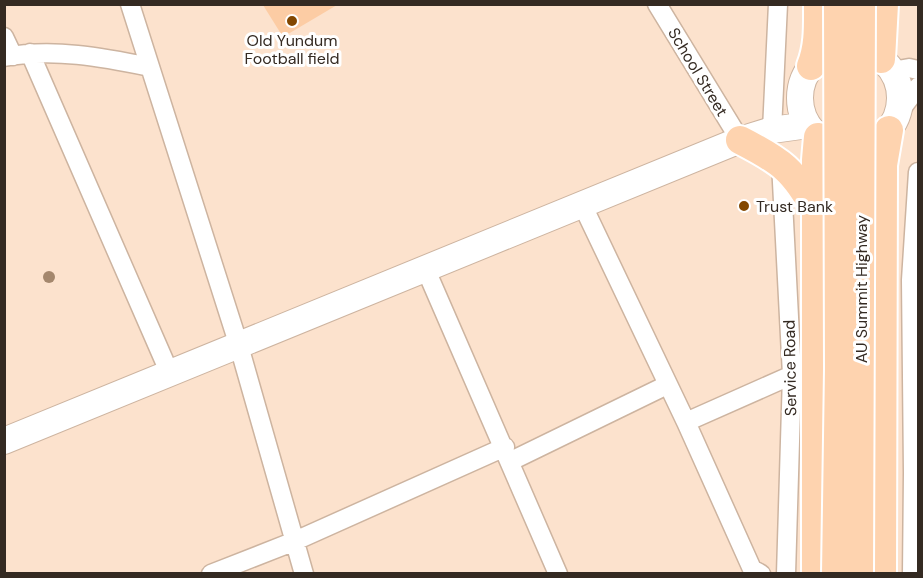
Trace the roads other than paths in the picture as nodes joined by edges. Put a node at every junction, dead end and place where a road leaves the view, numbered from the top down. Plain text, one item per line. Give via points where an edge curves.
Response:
1 (130, 4) edge
2 (657, 4) edge
3 (778, 4) edge
4 (818, 4) edge
5 (838, 4) edge
6 (861, 4) edge
7 (884, 4) edge
8 (4, 37) edge
9 (16, 55) edge
10 (886, 65) junction
11 (811, 66) junction
12 (150, 67) junction
13 (918, 70) edge
14 (918, 87) edge
15 (800, 95) junction
16 (892, 123) junction
17 (772, 130) junction
18 (813, 131) junction
19 (740, 141) junction
20 (781, 163) junction
21 (918, 172) edge
22 (582, 204) junction
23 (817, 213) junction
24 (426, 270) junction
25 (915, 280) edge
26 (239, 346) junction
27 (170, 374) junction
28 (792, 375) junction
29 (667, 385) junction
30 (686, 422) junction
31 (4, 441) edge
32 (508, 454) junction
33 (916, 480) edge
34 (295, 542) junction
35 (750, 572) edge
36 (211, 573) edge
37 (304, 573) edge
38 (558, 573) edge
39 (786, 573) edge
40 (816, 573) edge
41 (837, 573) edge
42 (859, 573) edge
43 (882, 573) edge
44 (912, 573) edge

1 - 12 street
2 - 19 street, School Street
3 - 17 street
4 - 11 main road via 817,52
5 - 41 main road, AU Summit Highway, bridge
6 - 42 main road, AU Summit Highway, bridge
7 - 10 main road
8 - 9 street
9 - 12 street via 96,56
9 - 27 street
10 - 11 street via 868,51 844,48 823,56
10 - 13 street
10 - 16 street via 898,85 899,101
11 - 15 street
12 - 26 street
14 - 16 street
15 - 17 street
15 - 18 street via 801,110
16 - 18 street via 877,140 847,148 832,144
16 - 43 main road via 883,165
17 - 18 street
17 - 19 street
18 - 23 main road
19 - 20 main road
19 - 22 street
20 - 23 main road
20 - 28 street, Service Road
21 - 25 street
22 - 24 street
22 - 29 street
23 - 40 main road
24 - 26 street
24 - 32 street
25 - 33 street
26 - 27 street
26 - 34 street
27 - 31 street
28 - 30 street
28 - 39 street, Service Road
29 - 30 street
29 - 32 street
30 - 35 street
32 - 34 street
32 - 38 street
33 - 44 street
34 - 36 street
34 - 37 street

